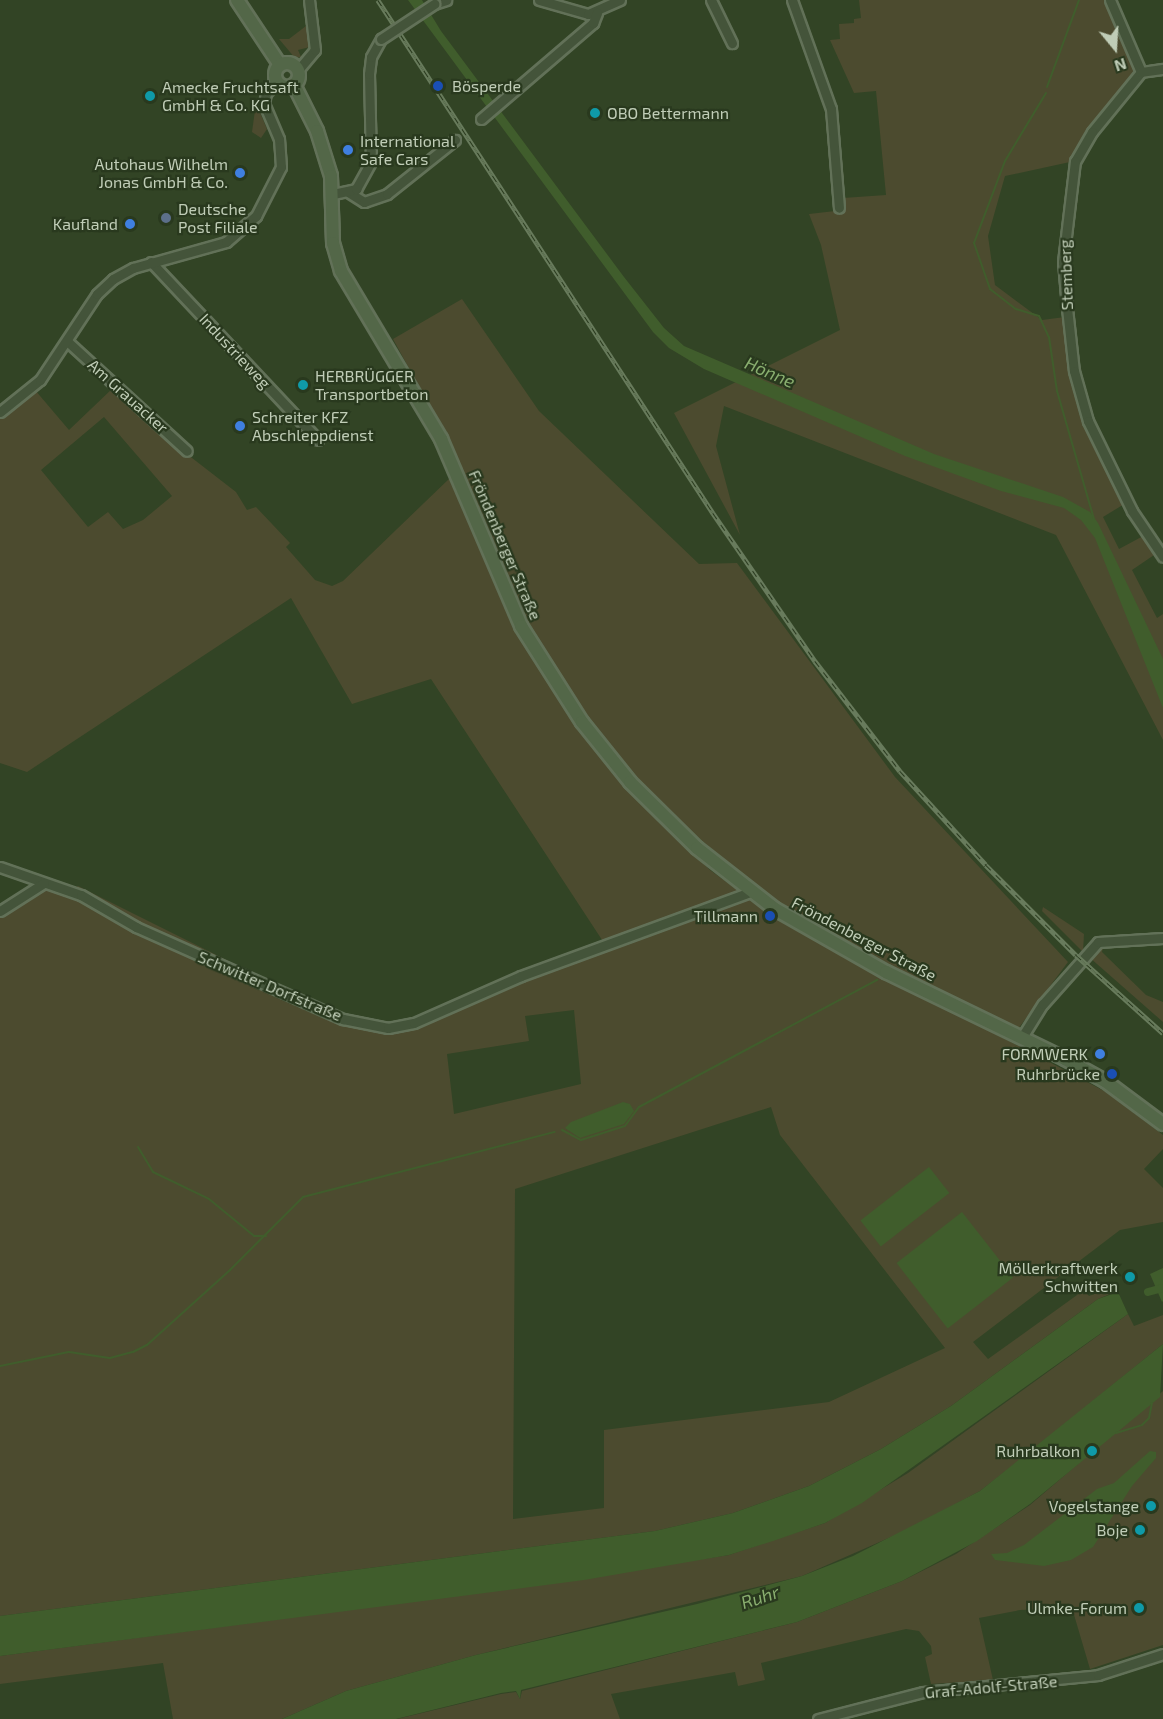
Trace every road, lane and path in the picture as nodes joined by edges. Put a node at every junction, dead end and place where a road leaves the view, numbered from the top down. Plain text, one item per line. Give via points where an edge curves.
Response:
1 (237, 0) edge
2 (309, 0) edge
3 (446, 0) edge
4 (539, 0) edge
5 (620, 0) edge
6 (711, 0) edge
7 (792, 0) edge
8 (1110, 0) edge
9 (597, 13) junction
10 (732, 43) dead end
11 (280, 65) junction
12 (1163, 69) edge
13 (298, 70) junction
14 (1141, 72) junction
15 (277, 82) junction
16 (294, 85) junction
17 (485, 116) dead end
18 (455, 140) dead end
19 (348, 192) junction
20 (333, 194) junction
21 (839, 208) dead end
22 (151, 262) junction
23 (68, 342) junction
24 (0, 412) edge
25 (318, 440) dead end
26 (187, 451) dead end
27 (1163, 557) edge
28 (0, 867) edge
29 (44, 883) junction
30 (750, 892) junction
31 (0, 911) edge
32 (1163, 938) edge
33 (1022, 1037) junction
34 (1163, 1124) edge
35 (1163, 1654) edge
36 (818, 1719) edge

1 - 11 main road
2 - 13 street via 315,50
3 - 19 street, bridge via 381,39 371,57 371,162 362,183
4 - 9 street
5 - 9 street
6 - 10 street
7 - 21 street via 831,109
8 - 14 street
9 - 17 street via 593,23
11 - 13 main road via 290,63
11 - 15 main road via 275,75
12 - 14 street
13 - 16 main road
14 - 27 street, Stemberg via 1092,132 1075,161 1063,262 1074,371 1088,421 1132,511
15 - 16 main road via 283,87
15 - 22 street via 268,89 264,104 279,139 281,167 256,216 226,242
16 - 20 main road, Fröndenberger Straße via 321,142
18 - 19 street via 387,194 364,202
19 - 20 street
20 - 30 main road, Fröndenberger Straße via 333,243 341,271 441,439 501,586 543,664 582,722 630,782 697,848
22 - 23 street via 122,273 105,286
22 - 25 street, Industrieweg
23 - 24 street via 40,380
23 - 26 street, Am Grauacker
28 - 29 street, Schwitter Dorfstraße
29 - 30 street, Schwitter Dorfstraße via 81,895 136,927 343,1019 388,1028 414,1023 521,976
29 - 31 street
30 - 33 main road, Fröndenberger Straße via 815,934 886,972
32 - 33 street via 1098,942 1043,1004
33 - 34 main road, Fröndenberger Straße via 1105,1082
35 - 36 street, Graf-Adolf-Straße via 1080,1678 923,1692

